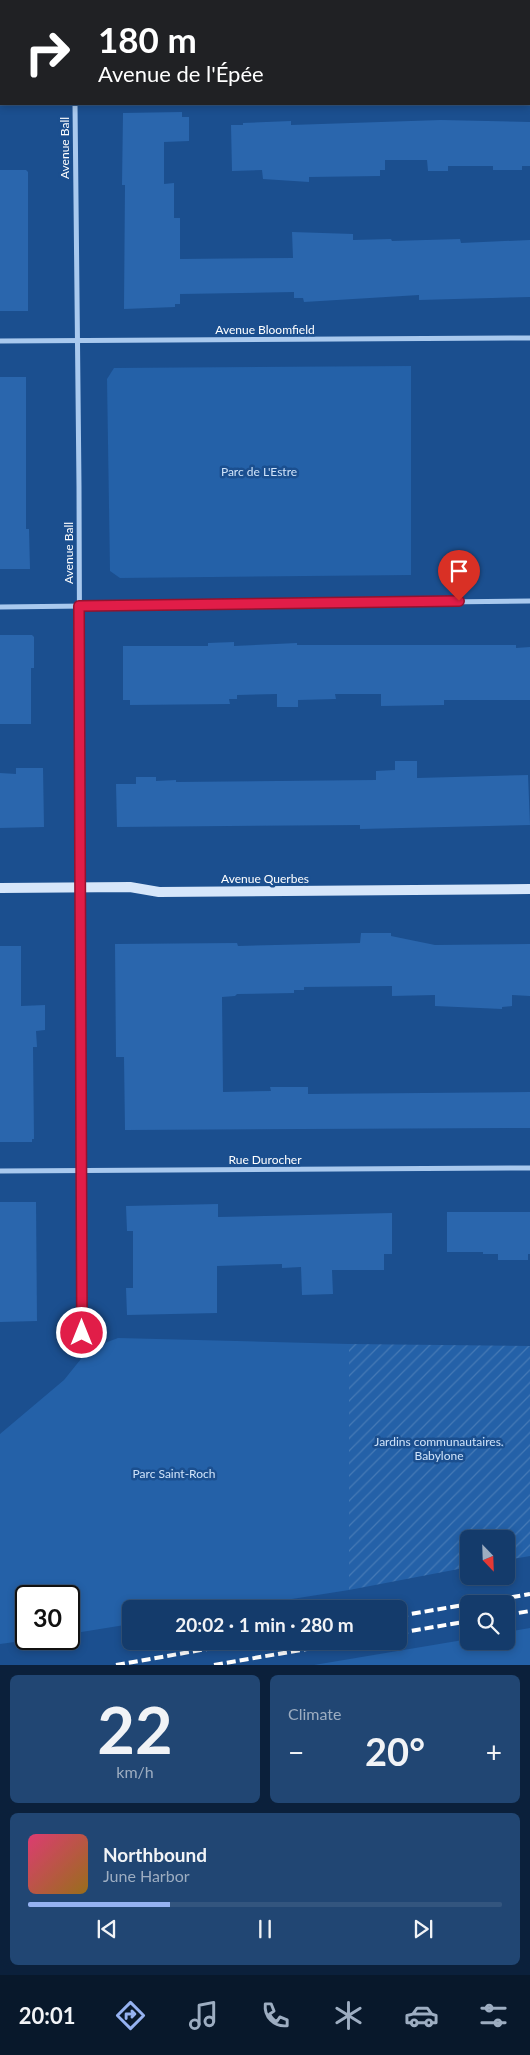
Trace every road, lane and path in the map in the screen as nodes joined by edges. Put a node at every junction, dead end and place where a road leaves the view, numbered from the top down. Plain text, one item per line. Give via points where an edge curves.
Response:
1 (75, 105) edge
2 (530, 338) edge
3 (76, 340) junction
4 (0, 341) edge
5 (530, 601) edge
6 (79, 606) junction
7 (0, 607) edge
8 (81, 887) junction
9 (0, 888) edge
10 (530, 889) edge
11 (530, 1168) edge
12 (0, 1171) edge
13 (82, 1172) junction
14 (82, 1333) dead end

1 - 3 street, Avenue Ball
2 - 3 street, Avenue Bloomfield
3 - 4 street, Avenue Bloomfield
3 - 6 street, Avenue Ball
5 - 6 street
6 - 7 street
6 - 8 street, Avenue Ball
8 - 9 street, Avenue Querbes
8 - 10 street, Avenue Querbes via 130,887 159,892
8 - 13 street, Avenue Ball
11 - 13 street, Rue Durocher
12 - 13 street, Rue Durocher
13 - 14 street, Avenue Ball

